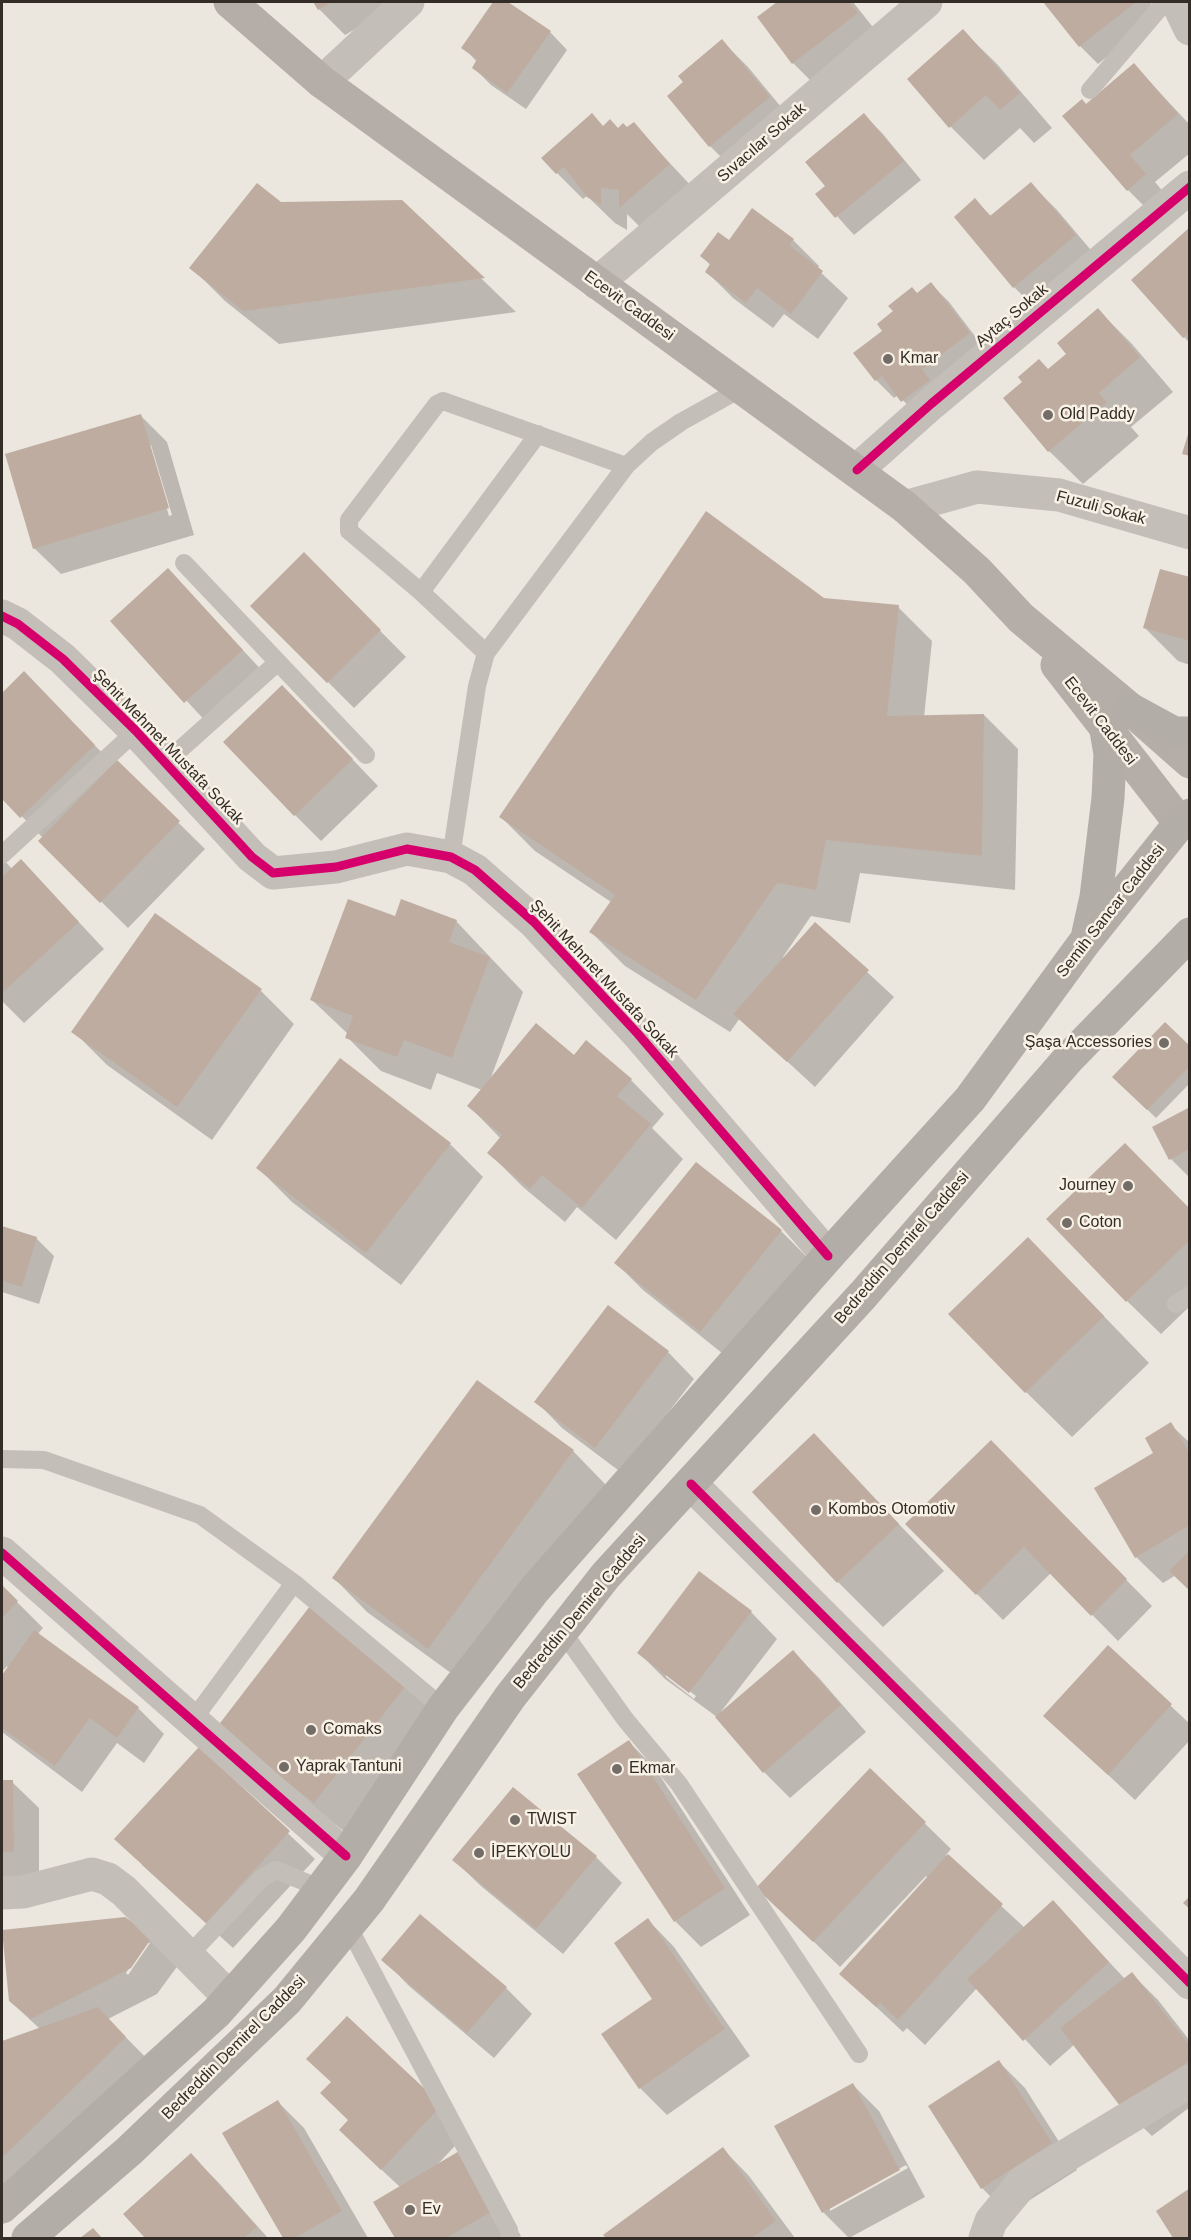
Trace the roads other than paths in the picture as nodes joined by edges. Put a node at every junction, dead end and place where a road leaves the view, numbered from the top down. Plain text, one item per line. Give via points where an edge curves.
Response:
1 (230, 2) edge
2 (408, 2) edge
3 (926, 2) edge
4 (1165, 2) edge
5 (1177, 2) edge
6 (1190, 29) edge
7 (322, 82) junction
8 (1090, 90) dead end
9 (1190, 187) edge
10 (597, 283) junction
11 (742, 388) junction
12 (538, 434) junction
13 (626, 466) junction
14 (856, 470) junction
15 (905, 507) junction
16 (1190, 533) edge
17 (184, 563) dead end
18 (421, 592) junction
19 (2, 616) edge
20 (1021, 618) junction
21 (486, 653) junction
22 (278, 662) junction
23 (1130, 708) junction
24 (1106, 730) junction
25 (136, 731) junction
26 (1190, 733) edge
27 (366, 755) dead end
28 (1190, 762) edge
29 (165, 763) junction
30 (1186, 824) edge
31 (2, 855) edge
32 (451, 857) junction
33 (1190, 934) edge
34 (1084, 944) junction
35 (1190, 953) edge
36 (1137, 989) junction
37 (828, 1256) junction
38 (2, 1459) edge
39 (691, 1484) junction
40 (2, 1553) edge
41 (294, 1583) junction
42 (562, 1631) junction
43 (443, 1708) junction
44 (192, 1720) junction
45 (346, 1856) junction
46 (322, 1889) junction
47 (12, 1893) edge
48 (348, 1926) junction
49 (188, 1956) junction
50 (1190, 1983) edge
51 (229, 1997) junction
52 (859, 2054) dead end
53 (1190, 2081) edge
54 (2, 2207) edge
55 (28, 2238) edge
56 (510, 2238) edge
57 (985, 2238) edge

1 - 7 main road, Ecevit Caddesi
2 - 7 street
3 - 10 street, Sıvacılar Sokak
4 - 8 lane
5 - 6 street
7 - 10 main road, Ecevit Caddesi
9 - 14 street, Aytaç Sokak
10 - 11 main road, Ecevit Caddesi
11 - 13 lane via 671,428
11 - 14 main road, Ecevit Caddesi
12 - 13 lane
12 - 18 lane
12 - 18 lane via 443,401 349,520 349,531
13 - 21 lane
14 - 15 main road, Ecevit Caddesi
15 - 16 street, Fuzuli Sokak via 977,488 1059,495
15 - 20 main road, Ecevit Caddesi via 977,571
17 - 22 lane
18 - 21 lane
19 - 25 street, Şehit Mehmet Mustafa Sokak via 63,659
20 - 23 main road, Ecevit Caddesi
20 - 24 main road, Ecevit Caddesi
21 - 32 lane via 477,686
22 - 27 lane
22 - 29 lane
23 - 26 main road via 1174,733
23 - 28 main road, Ecevit Caddesi
24 - 30 main road, Ecevit Caddesi
24 - 34 main road via 1110,754 1108,798 1096,897
25 - 29 street, Şehit Mehmet Mustafa Sokak
25 - 31 lane
29 - 32 street, Şehit Mehmet Mustafa Sokak via 252,857 273,873 336,867 408,849
30 - 34 main road, Semih Sancar Caddesi
32 - 37 street, Şehit Mehmet Mustafa Sokak via 475,870 534,922 638,1034
33 - 36 main road, Bedreddin Demirel Caddesi
34 - 37 main road, Semih Sancar Caddesi via 970,1099
35 - 36 main road
36 - 39 main road, Bedreddin Demirel Caddesi via 1069,1058 863,1295
37 - 43 main road via 535,1589
38 - 41 lane via 44,1460 200,1515
39 - 42 main road, Bedreddin Demirel Caddesi via 606,1575
39 - 50 street
40 - 44 street
41 - 43 lane
41 - 44 lane
42 - 48 main road, Bedreddin Demirel Caddesi via 510,1697
42 - 52 lane via 625,1719 679,1784
43 - 45 main road
44 - 45 street
45 - 46 main road
46 - 49 lane via 276,1870 262,1878
46 - 51 main road
47 - 49 street via 92,1874 108,1879
48 - 55 main road, Bedreddin Demirel Caddesi via 287,2000 239,2048
48 - 56 lane
49 - 51 street
51 - 54 main road via 140,2084
53 - 57 street via 1024,2181 991,2221

